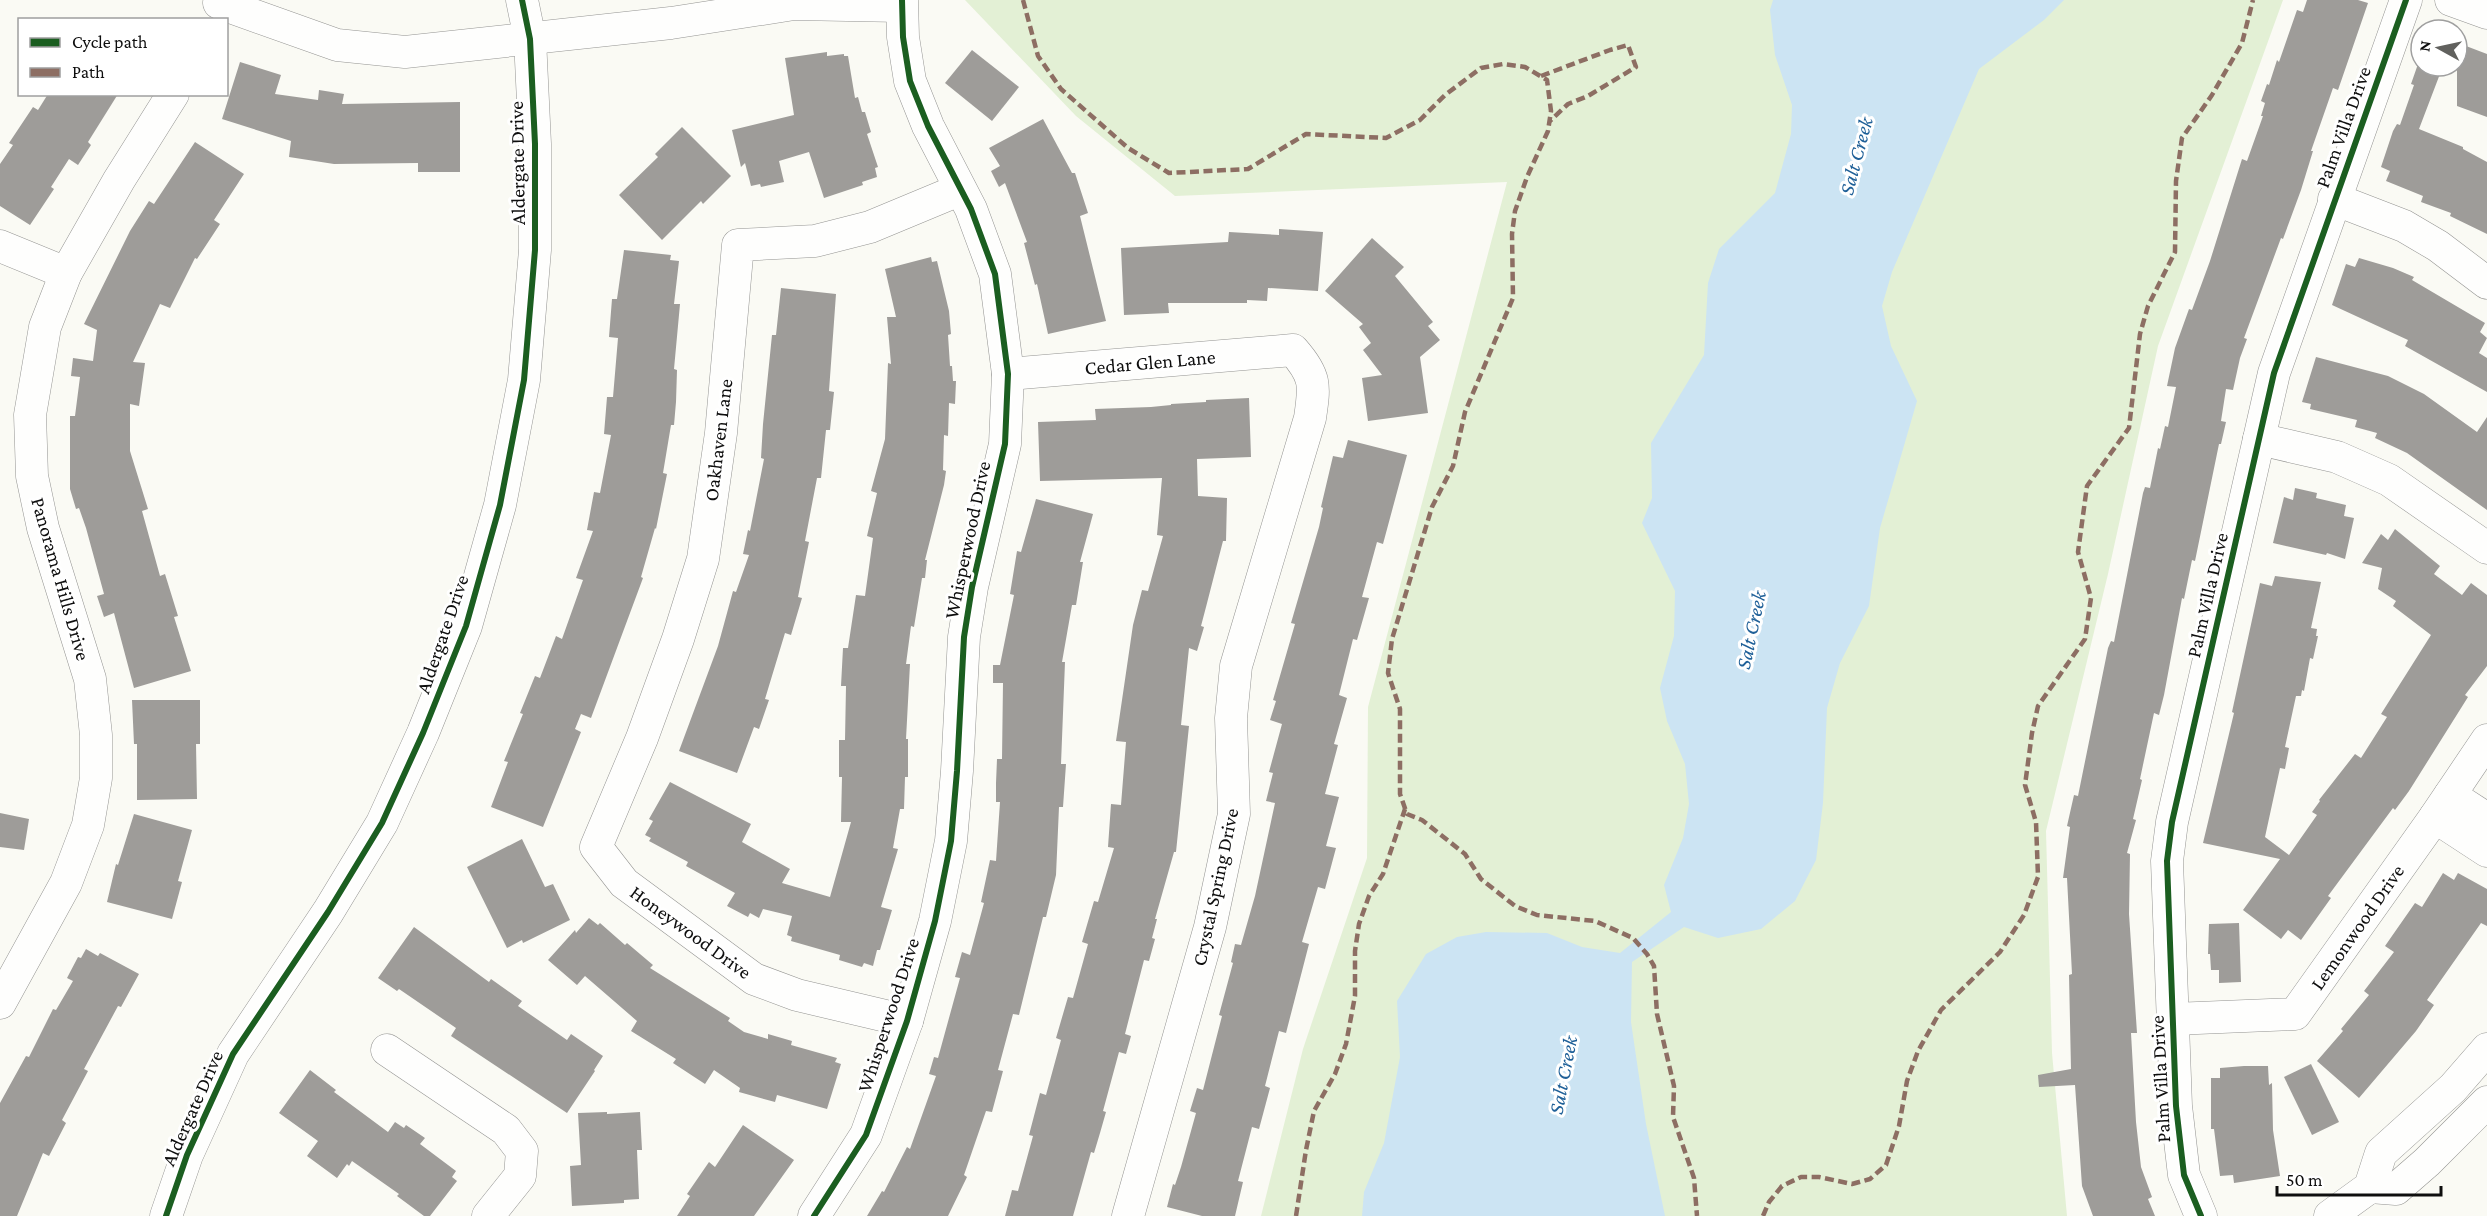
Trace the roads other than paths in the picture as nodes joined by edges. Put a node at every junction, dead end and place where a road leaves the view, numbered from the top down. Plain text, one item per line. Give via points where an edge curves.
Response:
1 (522, 0) edge
2 (2406, 0) edge
3 (2451, 0) edge
4 (902, 3) edge
5 (217, 8) edge
6 (2487, 13) edge
7 (530, 39) junction
8 (172, 96) edge
9 (959, 190) junction
10 (2334, 199) junction
11 (0, 246) edge
12 (66, 273) junction
13 (2487, 283) edge
14 (1293, 350) joint
15 (1008, 374) junction
16 (2259, 439) junction
17 (2487, 548) edge
18 (2487, 740) edge
19 (2443, 806) junction
20 (2487, 819) edge
21 (596, 847) joint
22 (2487, 851) edge
23 (0, 1004) edge
24 (2173, 1019) junction
25 (907, 1021) junction
26 (2487, 1049) edge
27 (387, 1050) dead end
28 (2487, 1102) edge
29 (2370, 1187) junction
30 (166, 1216) edge
31 (488, 1216) edge
32 (814, 1216) edge
33 (1128, 1216) edge
34 (2200, 1216) edge
35 (2331, 1216) edge

1 - 7 street, Aldergate Drive
2 - 10 street, Palm Villa Drive
3 - 6 street
4 - 7 street via 794,4
4 - 9 street, Whisperwood Drive via 910,81
5 - 7 street via 337,45 405,52
7 - 30 street, Aldergate Drive via 535,250 524,380 500,505 466,626 381,824 328,912 233,1054
8 - 12 street, Panorama Hills Drive
9 - 15 street, Whisperwood Drive via 971,208 995,274
9 - 21 street, Oakhaven Lane via 870,227 815,241 738,245 721,433 703,559 642,738
10 - 13 street via 2404,226
10 - 16 street, Palm Villa Drive via 2274,374
11 - 12 street
12 - 23 street, Panorama Hills Drive via 45,327 30,414 32,476 43,528 90,679 96,778 88,825 66,883
14 - 15 street, Cedar Glen Lane
14 - 33 street, Crystal Spring Drive via 1307,366 1315,388 1310,418 1236,666 1231,718 1234,814 1210,927
15 - 25 street, Whisperwood Drive via 1005,444 964,637 951,841 935,921
16 - 17 street via 2337,457 2389,480
16 - 24 street, Palm Villa Drive via 2172,822 2167,861
18 - 19 street, Lemonwood Drive
19 - 20 street
19 - 22 street
19 - 24 street, Lemonwood Drive via 2295,1014
21 - 25 street, Honeywood Drive via 624,883 754,980 797,995
24 - 34 street, Palm Villa Drive via 2176,1106 2184,1175
25 - 32 street, Whisperwood Drive via 866,1135
26 - 29 street via 2452,1088 2381,1153
27 - 31 street via 506,1130 522,1151 520,1176
28 - 29 street via 2396,1189
29 - 35 street

